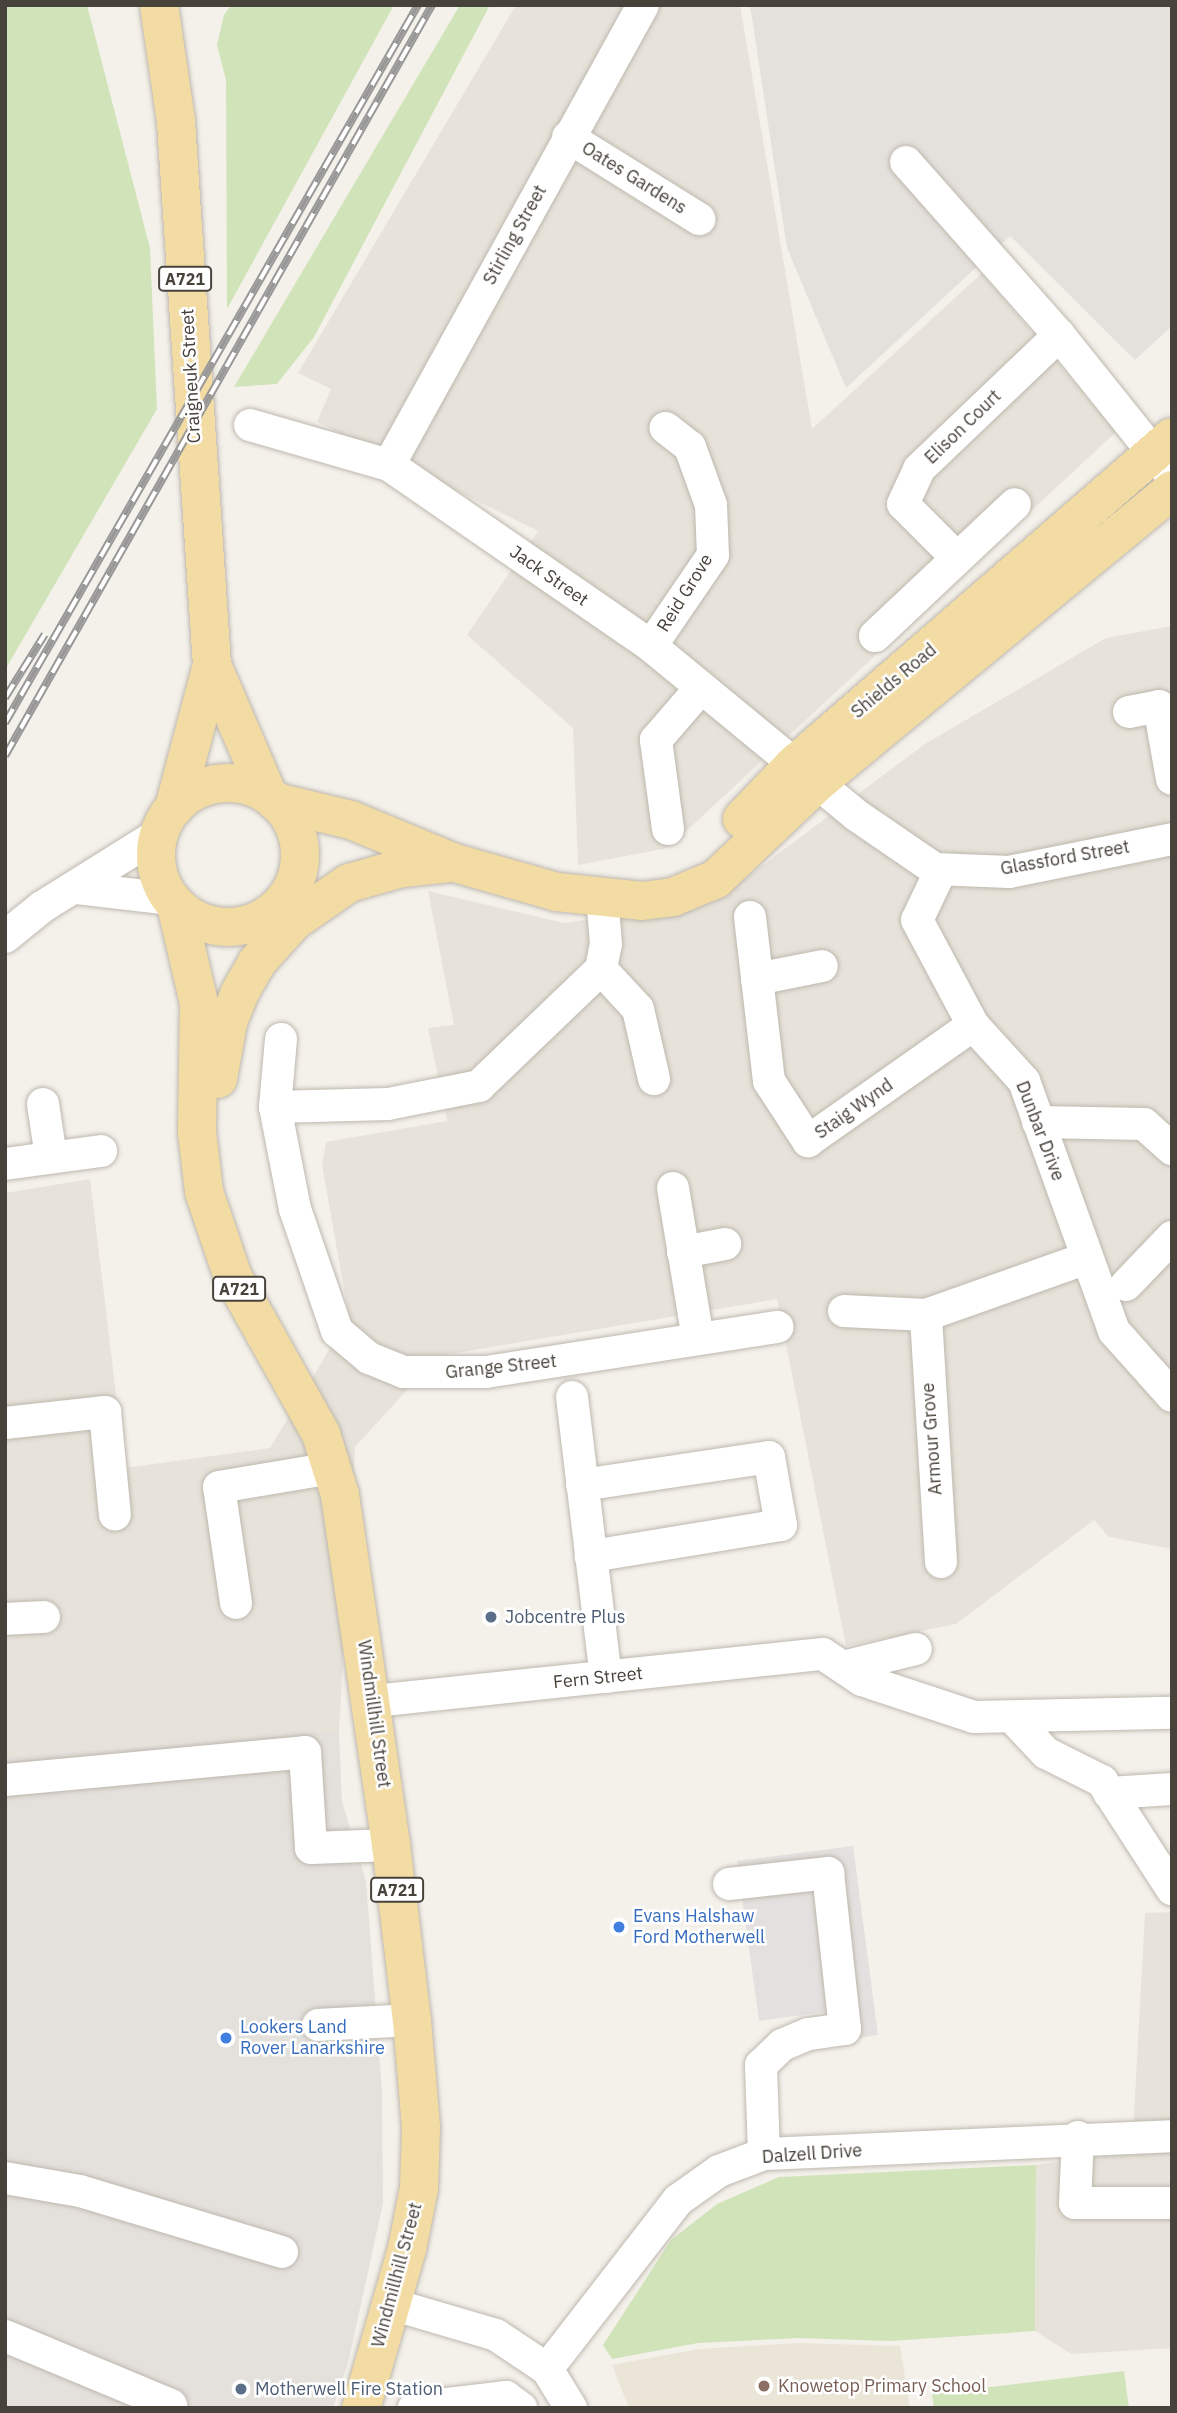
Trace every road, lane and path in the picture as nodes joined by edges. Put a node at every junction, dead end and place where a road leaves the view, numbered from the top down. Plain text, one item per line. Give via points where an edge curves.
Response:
1 (159, 5) edge
2 (643, 5) edge
3 (569, 137) junction
4 (906, 162) dead end
5 (699, 219) dead end
6 (1059, 335) junction
7 (250, 425) dead end
8 (666, 428) dead end
9 (1165, 454) edge
10 (389, 465) junction
11 (1172, 490) edge
12 (1015, 504) dead end
13 (957, 558) junction
14 (875, 636) dead end
15 (651, 646) junction
16 (212, 665) junction
17 (699, 690) junction
18 (1129, 712) dead end
19 (806, 774) junction
20 (1172, 779) edge
21 (272, 799) junction
22 (167, 821) junction
23 (668, 829) dead end
24 (1172, 839) edge
25 (414, 848) junction
26 (455, 863) junction
27 (941, 870) junction
28 (77, 888) junction
29 (292, 889) junction
30 (602, 896) junction
31 (173, 902) junction
32 (750, 917) dead end
33 (250, 924) junction
34 (5, 937) edge
35 (822, 966) dead end
36 (601, 969) junction
37 (757, 979) junction
38 (973, 1025) junction
39 (281, 1039) dead end
40 (201, 1044) junction
41 (654, 1079) dead end
42 (43, 1104) dead end
43 (275, 1107) junction
44 (1038, 1122) junction
45 (1172, 1150) edge
46 (101, 1151) dead end
47 (51, 1157) junction
48 (5, 1164) edge
49 (673, 1188) dead end
50 (204, 1192) junction
51 (1172, 1237) edge
52 (725, 1244) dead end
53 (683, 1252) junction
54 (1087, 1258) junction
55 (1126, 1285) dead end
56 (844, 1311) dead end
57 (926, 1315) junction
58 (778, 1326) dead end
59 (698, 1339) junction
60 (1172, 1396) edge
61 (572, 1397) dead end
62 (5, 1423) edge
63 (332, 1468) junction
64 (582, 1485) junction
65 (115, 1515) dead end
66 (592, 1556) junction
67 (941, 1562) dead end
68 (236, 1603) dead end
69 (44, 1617) dead end
70 (5, 1619) edge
71 (916, 1649) dead end
72 (833, 1661) junction
73 (606, 1677) junction
74 (374, 1701) junction
75 (1172, 1713) edge
76 (1013, 1717) junction
77 (5, 1780) edge
78 (1172, 1789) edge
79 (1109, 1793) junction
80 (391, 1844) junction
81 (729, 1884) dead end
82 (1172, 1889) edge
83 (412, 2020) junction
84 (318, 2025) dead end
85 (1172, 2136) edge
86 (1078, 2137) junction
87 (764, 2154) junction
88 (5, 2178) edge
89 (1172, 2203) edge
90 (282, 2252) dead end
91 (391, 2304) junction
92 (5, 2336) edge
93 (547, 2369) junction
94 (171, 2405) dead end
95 (361, 2408) edge
96 (414, 2408) edge
97 (522, 2408) edge
98 (571, 2408) edge

1 - 16 main road, Craigneuk Street / A721 via 176,122
2 - 3 street, Stirling Street
3 - 5 street, Oates Gardens
3 - 10 street, Stirling Street
4 - 6 street
6 - 9 street
6 - 13 street, Elison Court via 919,469 903,504
7 - 10 street, Jack Street
8 - 15 street, Reid Grove via 690,447 711,505 713,555
9 - 19 main road, Shields Road via 980,608
10 - 15 street, Jack Street
11 - 19 main road, Shields Road
12 - 13 street
13 - 14 street
15 - 17 street, Jack Street
16 - 21 main road, Craigneuk Street / A721
16 - 22 main road, Craigneuk Street / A721
17 - 19 street, Jack Street
17 - 23 street via 656,740
18 - 20 street via 1159,706
19 - 27 street via 856,815
19 - 30 main road, Shields Road via 700,862
21 - 22 main road via 253,788 219,784 202,788
21 - 25 main road, Shields Road via 351,820
21 - 29 main road via 291,820 299,843 299,867
22 - 28 street
22 - 31 main road via 158,868
24 - 27 street, Glassford Street via 1009,872
25 - 26 main road, Shields Road
25 - 29 main road via 349,863
26 - 30 main road, Shields Road via 557,892
26 - 50 main road via 402,868 349,883 294,921 257,962 228,1023
27 - 38 street, Dunbar Drive via 917,920
28 - 31 street
28 - 34 street via 42,907
29 - 33 main road via 274,910
30 - 36 street via 606,944
31 - 33 main road via 210,925
31 - 40 main road, Windmillhill Street / A721 via 192,963
32 - 37 street, Staig Wynd
33 - 40 main road, Windmillhill Street / A721
35 - 37 street
36 - 41 street via 638,1009
36 - 43 street via 479,1086 388,1104
37 - 38 street, Staig Wynd via 769,1082 808,1141
38 - 44 street, Dunbar Drive via 1024,1081
39 - 43 street, Grange Street
40 - 50 main road, Windmillhill Street / A721 via 197,1132
42 - 47 street
43 - 59 street, Grange Street via 295,1209 337,1332 369,1358 403,1372 486,1372
44 - 45 street via 1144,1124
44 - 54 street, Dunbar Drive
46 - 47 street
47 - 48 street
49 - 53 street
50 - 63 main road, Windmillhill Street / A721 via 233,1277 293,1377
51 - 55 street
52 - 53 street
53 - 59 street
54 - 57 street
54 - 60 street, Dunbar Drive via 1114,1331
56 - 57 street
57 - 67 street, Armour Grove
58 - 59 street, Grange Street
61 - 64 street
62 - 65 street via 105,1412
63 - 68 street via 219,1486
63 - 74 main road, Windmillhill Street / A721
64 - 66 street
64 - 66 street via 769,1457 781,1525
66 - 73 street
69 - 70 street
71 - 72 street, Fern Street
72 - 73 street, Fern Street
72 - 76 street via 862,1680 974,1717
73 - 74 street, Fern Street
74 - 80 main road, Windmillhill Street / A721
75 - 76 street
76 - 79 street via 1046,1753 1101,1781
77 - 80 street via 305,1752 311,1848
78 - 79 street
79 - 82 street
80 - 83 main road, Windmillhill Street / A721
81 - 87 street via 828,1873 845,2029 808,2034 782,2045 761,2065
83 - 84 street
83 - 91 main road, Windmillhill Street / A721 via 421,2128 419,2188
85 - 86 street, Dalzell Drive
86 - 87 street, Dalzell Drive
86 - 89 street via 1075,2203
87 - 93 street, Dalzell Drive via 719,2171 678,2200
88 - 90 street via 80,2191
91 - 93 street via 496,2335
91 - 95 main road, Windmillhill Street / A721
92 - 94 street
93 - 98 street
96 - 97 street via 506,2397

